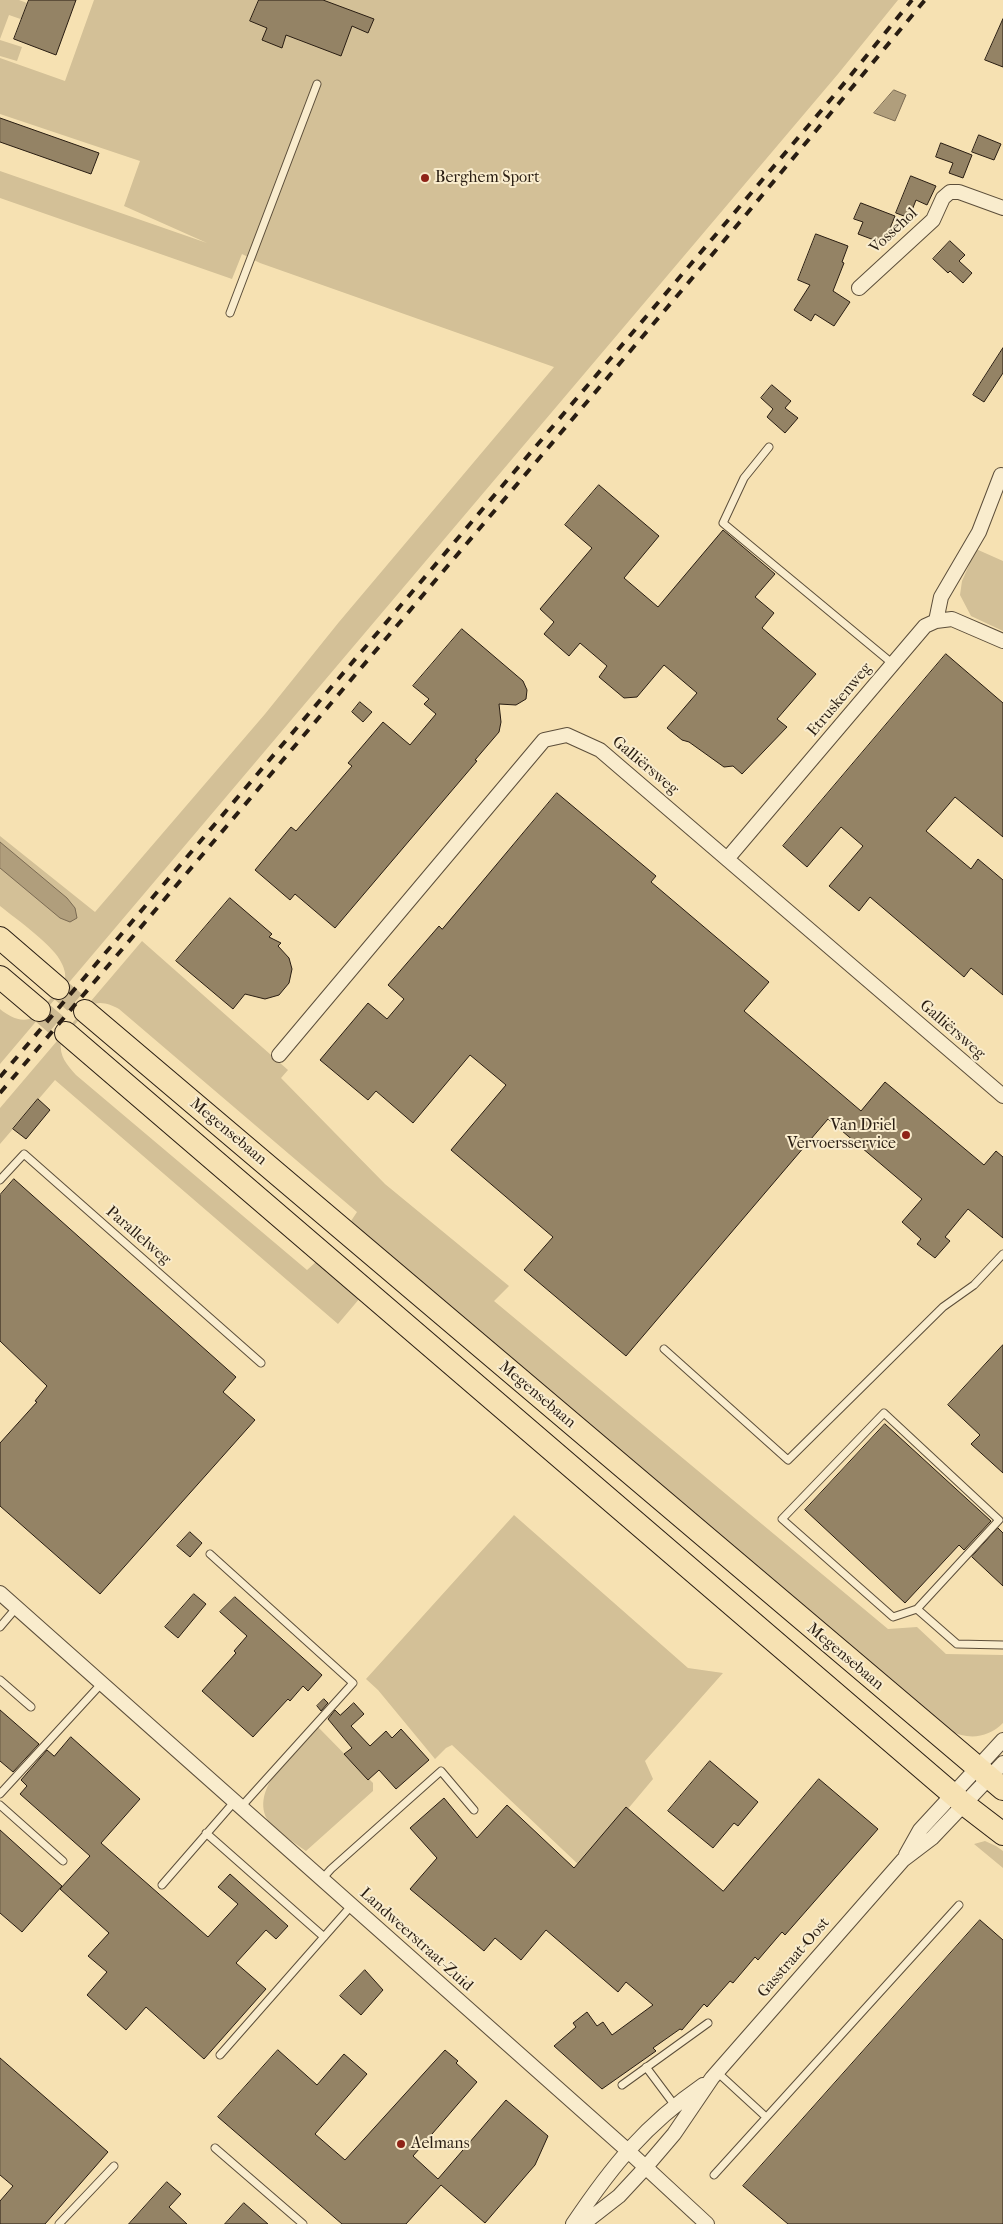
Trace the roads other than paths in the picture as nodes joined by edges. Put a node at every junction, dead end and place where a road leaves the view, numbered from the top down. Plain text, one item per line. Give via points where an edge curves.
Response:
1 (317, 84) dead end
2 (1003, 208) edge
3 (859, 288) dead end
4 (230, 313) dead end
5 (770, 447) dead end
6 (1001, 475) dead end
7 (936, 621) junction
8 (1003, 641) edge
9 (893, 664) junction
10 (727, 859) junction
11 (0, 938) edge
12 (0, 977) edge
13 (58, 988) tunnel mouth
14 (39, 1010) tunnel mouth
15 (85, 1011) tunnel mouth
16 (66, 1034) tunnel mouth
17 (279, 1055) dead end
18 (1003, 1096) edge
19 (0, 1180) edge
20 (1003, 1254) edge
21 (664, 1349) dead end
22 (261, 1363) dead end
23 (210, 1554) dead end
24 (0, 1593) edge
25 (17, 1607) junction
26 (917, 1609) junction
27 (0, 1627) edge
28 (1003, 1645) edge
29 (0, 1680) edge
30 (102, 1683) junction
31 (31, 1707) dead end
32 (1003, 1740) edge
33 (993, 1774) edge
34 (0, 1794) edge
35 (958, 1799) junction
36 (238, 1804) junction
37 (0, 1805) edge
38 (474, 1810) dead end
39 (206, 1833) junction
40 (1003, 1834) edge
41 (63, 1861) dead end
42 (322, 1879) junction
43 (162, 1885) dead end
44 (352, 1905) junction
45 (959, 1905) dead end
46 (324, 1937) junction
47 (708, 2023) dead end
48 (220, 2054) dead end
49 (646, 2067) junction
50 (715, 2075) junction
51 (622, 2085) dead end
52 (674, 2105) junction
53 (684, 2118) junction
54 (766, 2118) junction
55 (215, 2148) dead end
56 (627, 2150) junction
57 (114, 2166) dead end
58 (645, 2168) junction
59 (714, 2175) dead end
60 (59, 2224) edge
61 (303, 2224) edge
62 (573, 2224) edge
63 (583, 2224) edge
64 (707, 2224) edge

1 - 4 lane
2 - 3 street, Vossehol via 959,192 950,192 943,198 932,220
5 - 9 lane via 744,478 723,523
6 - 7 street via 979,532 941,597
7 - 8 street via 952,619
7 - 9 street, Etruskenweg via 926,626
9 - 10 street, Etruskenweg
10 - 17 street, Galliërsweg via 600,750 567,735 544,740
10 - 18 street, Galliërsweg
11 - 13 main road
12 - 14 main road
15 - 33 main road, Megensebaan
16 - 35 main road, Megensebaan
19 - 22 lane, Parallelweg via 24,1154
20 - 21 lane via 974,1285 943,1307 788,1460
23 - 36 lane via 353,1682
24 - 25 street, Landweerstraat-Zuid
25 - 27 lane
25 - 30 street, Landweerstraat-Zuid
26 - 26 lane via 893,1617 782,1519 884,1413 999,1520
26 - 28 lane via 957,1644
29 - 31 lane
30 - 34 lane
30 - 36 street, Landweerstraat-Zuid
32 - 33 street, Gasstraat-Oost
33 - 35 street, Gasstraat-Oost
35 - 40 main road, Megensebaan
35 - 50 street, Gasstraat-Oost via 932,1838 903,1860
36 - 39 lane
36 - 42 street, Landweerstraat-Zuid
37 - 41 lane
38 - 42 lane via 441,1771
39 - 43 lane
39 - 46 lane
42 - 44 street, Landweerstraat-Zuid
44 - 46 lane
44 - 56 street, Landweerstraat-Zuid
45 - 54 lane
46 - 48 lane
47 - 49 lane
49 - 51 lane
49 - 52 lane
50 - 52 street, Gasstraat-Oost
50 - 53 street, Gasstraat-Oost
50 - 54 lane
52 - 53 lane
52 - 56 street, Gasstraat-Oost
53 - 58 street, Gasstraat-Oost
54 - 59 lane
55 - 61 lane
56 - 58 street, Landweerstraat-Zuid
56 - 62 street, Gasstraat-Oost via 602,2180
57 - 60 lane
58 - 63 street, Gasstraat-Oost via 619,2196
58 - 64 street, Landweerstraat-Zuid

